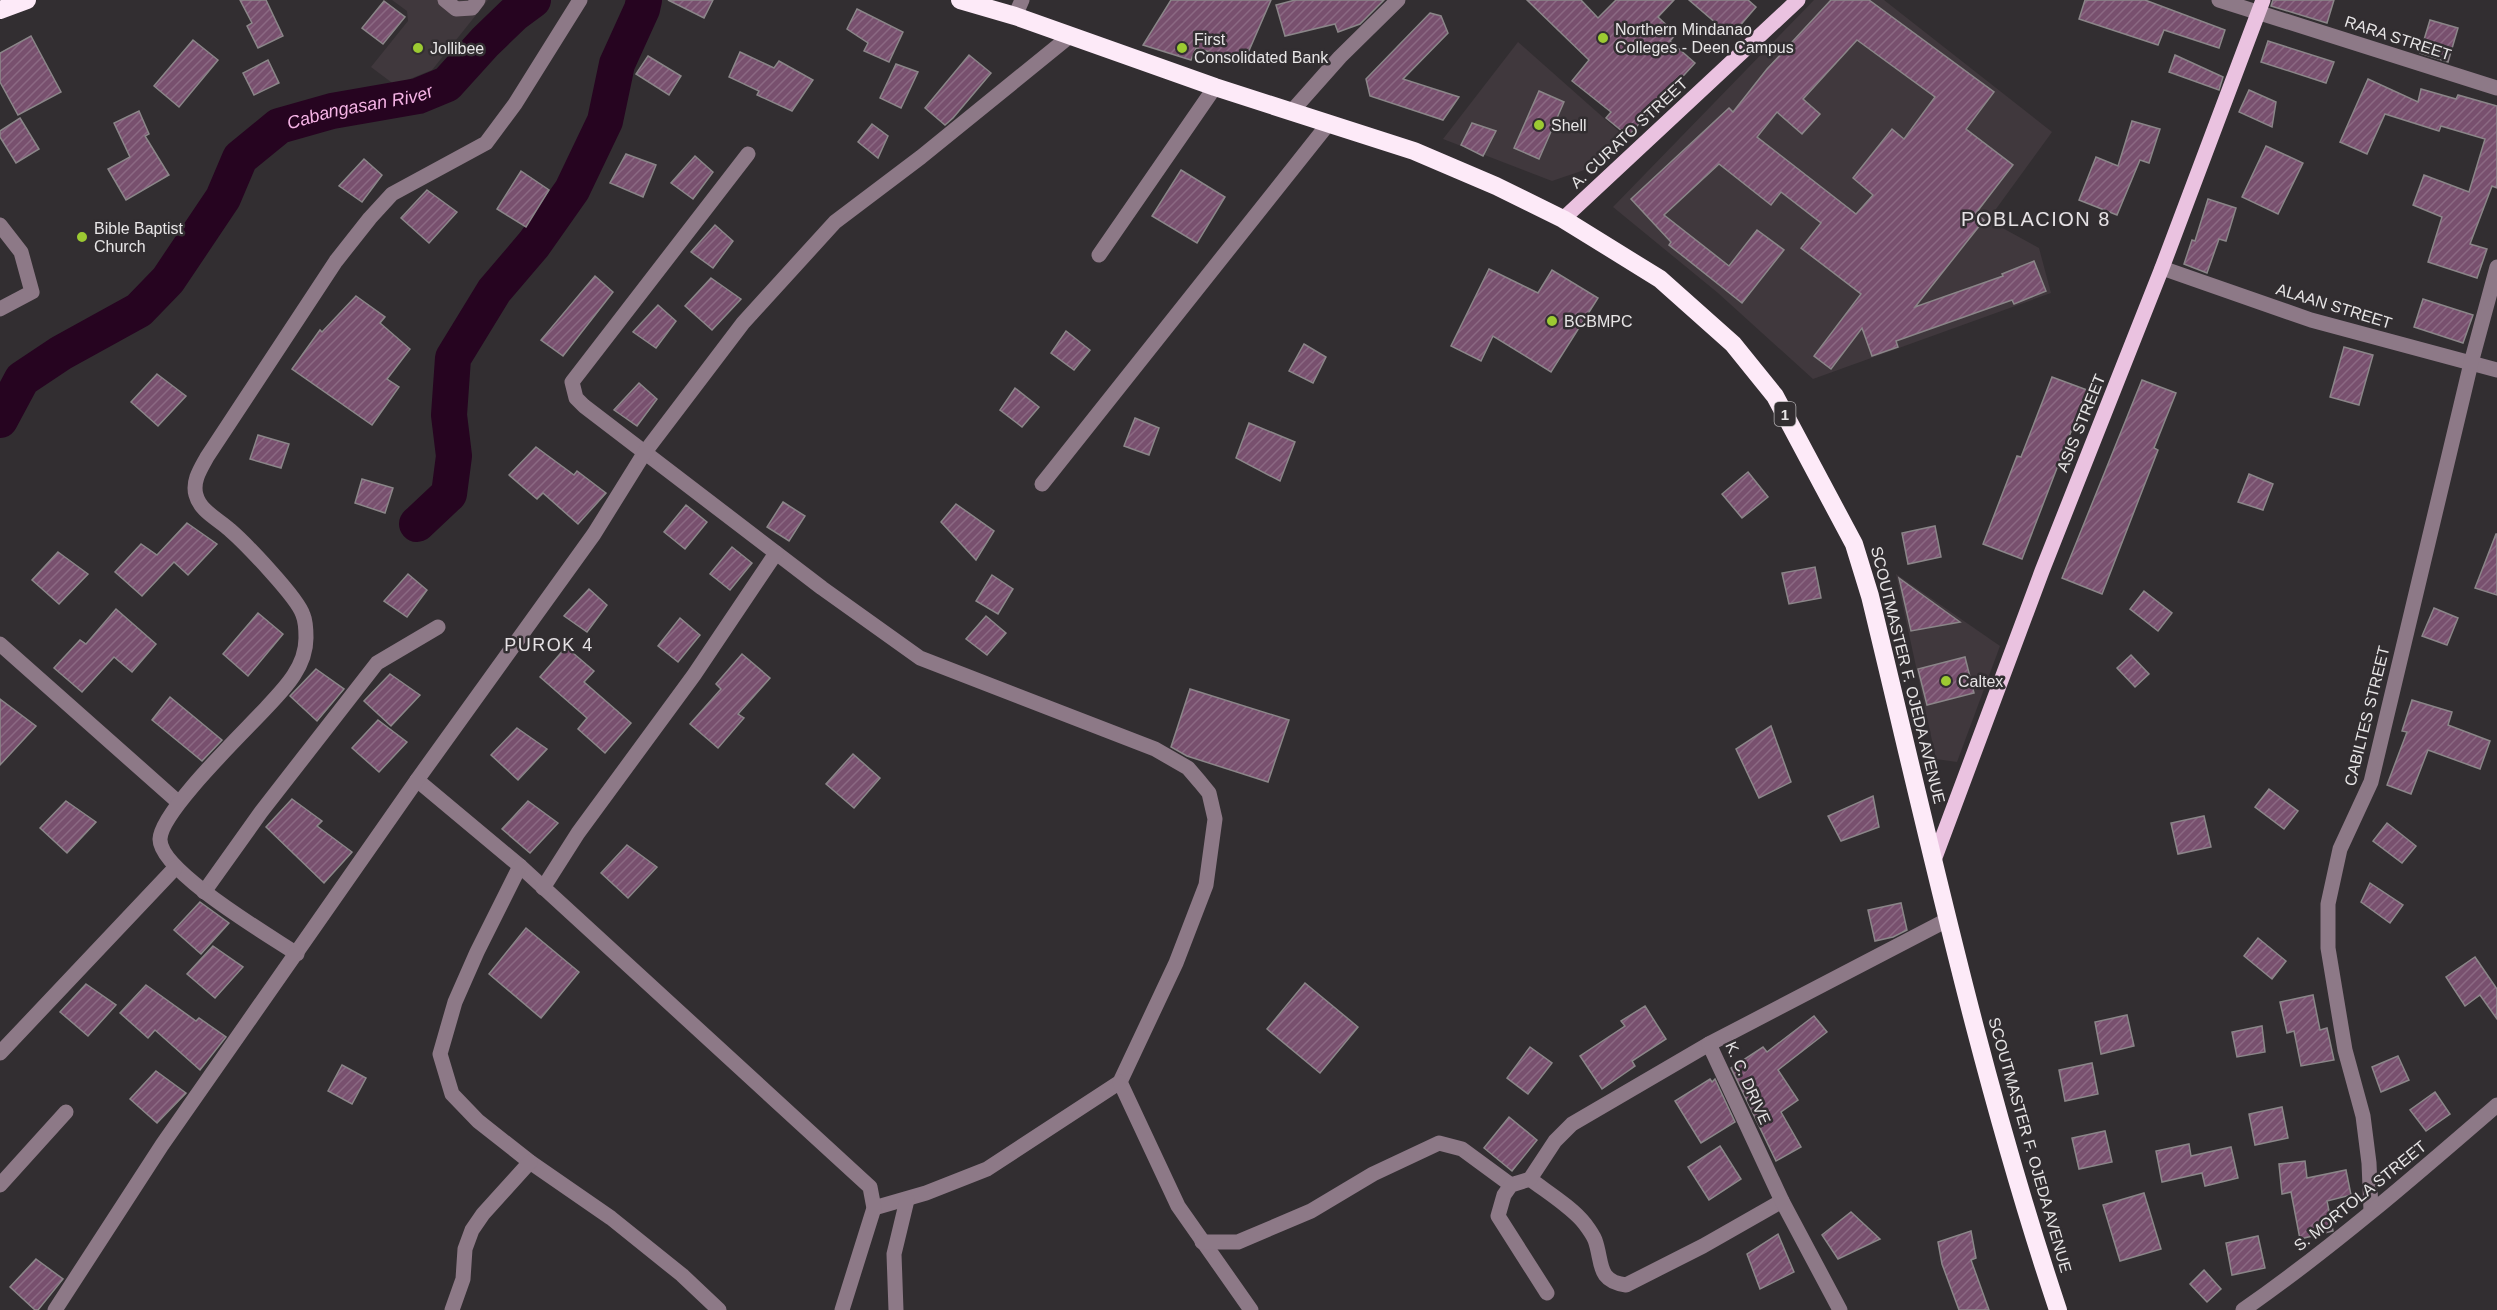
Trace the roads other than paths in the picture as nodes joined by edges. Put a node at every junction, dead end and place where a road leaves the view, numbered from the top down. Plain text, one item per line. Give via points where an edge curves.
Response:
1 (27, 0) edge
2 (445, 0) edge
3 (478, 0) edge
4 (580, 0) edge
5 (960, 0) edge
6 (1398, 0) edge
7 (1798, 0) edge
8 (2219, 0) edge
9 (2261, 6) edge
10 (1018, 8) edge
11 (0, 10) edge
12 (1070, 36) junction
13 (1215, 87) junction
14 (2497, 88) edge
15 (1292, 111) junction
16 (1329, 123) junction
17 (748, 154) dead end
18 (1563, 219) junction
19 (0, 225) edge
20 (1099, 255) dead end
21 (2497, 267) edge
22 (2162, 268) junction
23 (0, 309) edge
24 (2470, 363) junction
25 (2497, 370) edge
26 (645, 452) junction
27 (1042, 484) dead end
28 (776, 552) junction
29 (438, 627) dead end
30 (0, 644) edge
31 (417, 780) junction
32 (178, 802) junction
33 (1934, 860) junction
34 (520, 866) junction
35 (175, 868) junction
36 (543, 888) junction
37 (204, 892) junction
38 (1947, 920) junction
39 (297, 954) junction
40 (1709, 1044) junction
41 (0, 1053) edge
42 (1120, 1082) junction
43 (2497, 1105) edge
44 (66, 1112) dead end
45 (530, 1162) junction
46 (1530, 1179) junction
47 (0, 1185) edge
48 (1511, 1185) junction
49 (907, 1200) junction
50 (1782, 1201) junction
51 (874, 1208) junction
52 (2372, 1211) junction
53 (1202, 1242) junction
54 (1547, 1293) dead end
55 (55, 1310) edge
56 (452, 1310) edge
57 (719, 1310) edge
58 (842, 1310) edge
59 (896, 1310) edge
60 (1251, 1310) edge
61 (1840, 1310) edge
62 (2058, 1310) edge
63 (2243, 1310) edge

1 - 11 highway
2 - 3 street via 456,9 472,8
4 - 32 street via 486,143 392,194 370,218 336,261 196,477 195,494 202,508 231,531 294,599 303,614 306,652 290,683
5 - 10 highway, SCOUTMASTER F. OJEDA AVENUE / 1
6 - 15 street
7 - 18 main road, A. CURATO STREET
8 - 9 street, RARA STREET
9 - 14 street, RARA STREET
9 - 22 main road, ASIS STREET
10 - 12 highway, SCOUTMASTER F. OJEDA AVENUE / 1
12 - 13 highway, SCOUTMASTER F. OJEDA AVENUE / 1
12 - 26 street via 835,222 743,322
13 - 15 highway, SCOUTMASTER F. OJEDA AVENUE / 1
13 - 20 street
15 - 16 highway, SCOUTMASTER F. OJEDA AVENUE / 1
16 - 18 highway, SCOUTMASTER F. OJEDA AVENUE / 1 via 1414,151
16 - 27 street
17 - 26 street via 572,382 576,398 584,406
18 - 33 highway, SCOUTMASTER F. OJEDA AVENUE / 1 via 1660,279 1733,344 1775,396 1854,544
19 - 23 street via 21,252 32,292
21 - 24 street, CABILTES STREET
22 - 24 street, ALAAN STREET via 2311,320
22 - 33 main road, ASIS STREET via 2042,571
24 - 25 street, ALAAN STREET
24 - 52 street, CABILTES STREET via 2371,782 2340,849 2328,904 2328,948 2345,1050 2363,1116
26 - 28 street
26 - 31 street via 594,534
28 - 36 street
28 - 42 street via 920,658 1155,749 1188,768 1209,793 1215,819 1206,885 1176,963
29 - 37 street via 377,663
30 - 32 street
31 - 34 street
31 - 39 street
32 - 35 street via 160,838
33 - 38 highway, SCOUTMASTER F. OJEDA AVENUE / 1
34 - 36 street
34 - 45 street via 455,1002 440,1054 452,1094 478,1121
35 - 37 street
35 - 41 street
36 - 51 street via 870,1187
37 - 39 street
38 - 40 street, K. C. DRIVE
38 - 62 highway, SCOUTMASTER F. OJEDA AVENUE / 1 via 2026,1216
39 - 55 street via 162,1145
40 - 46 street via 1572,1124 1555,1141
40 - 50 street, K. C. DRIVE
42 - 49 street via 987,1169
42 - 53 street via 1178,1206
43 - 52 street, S. MORTOLA STREET
44 - 47 street
45 - 56 street via 472,1230 465,1249 463,1279
45 - 57 street via 611,1218
46 - 48 street
46 - 50 street via 1583,1221 1595,1240 1604,1273 1615,1283 1626,1285
48 - 53 street via 1462,1149 1439,1143 1280,1225 1238,1242
48 - 54 street via 1498,1216
49 - 51 street
49 - 59 street via 894,1254
50 - 61 street, K. C. DRIVE
51 - 58 street
52 - 63 street, S. MORTOLA STREET
53 - 60 street

